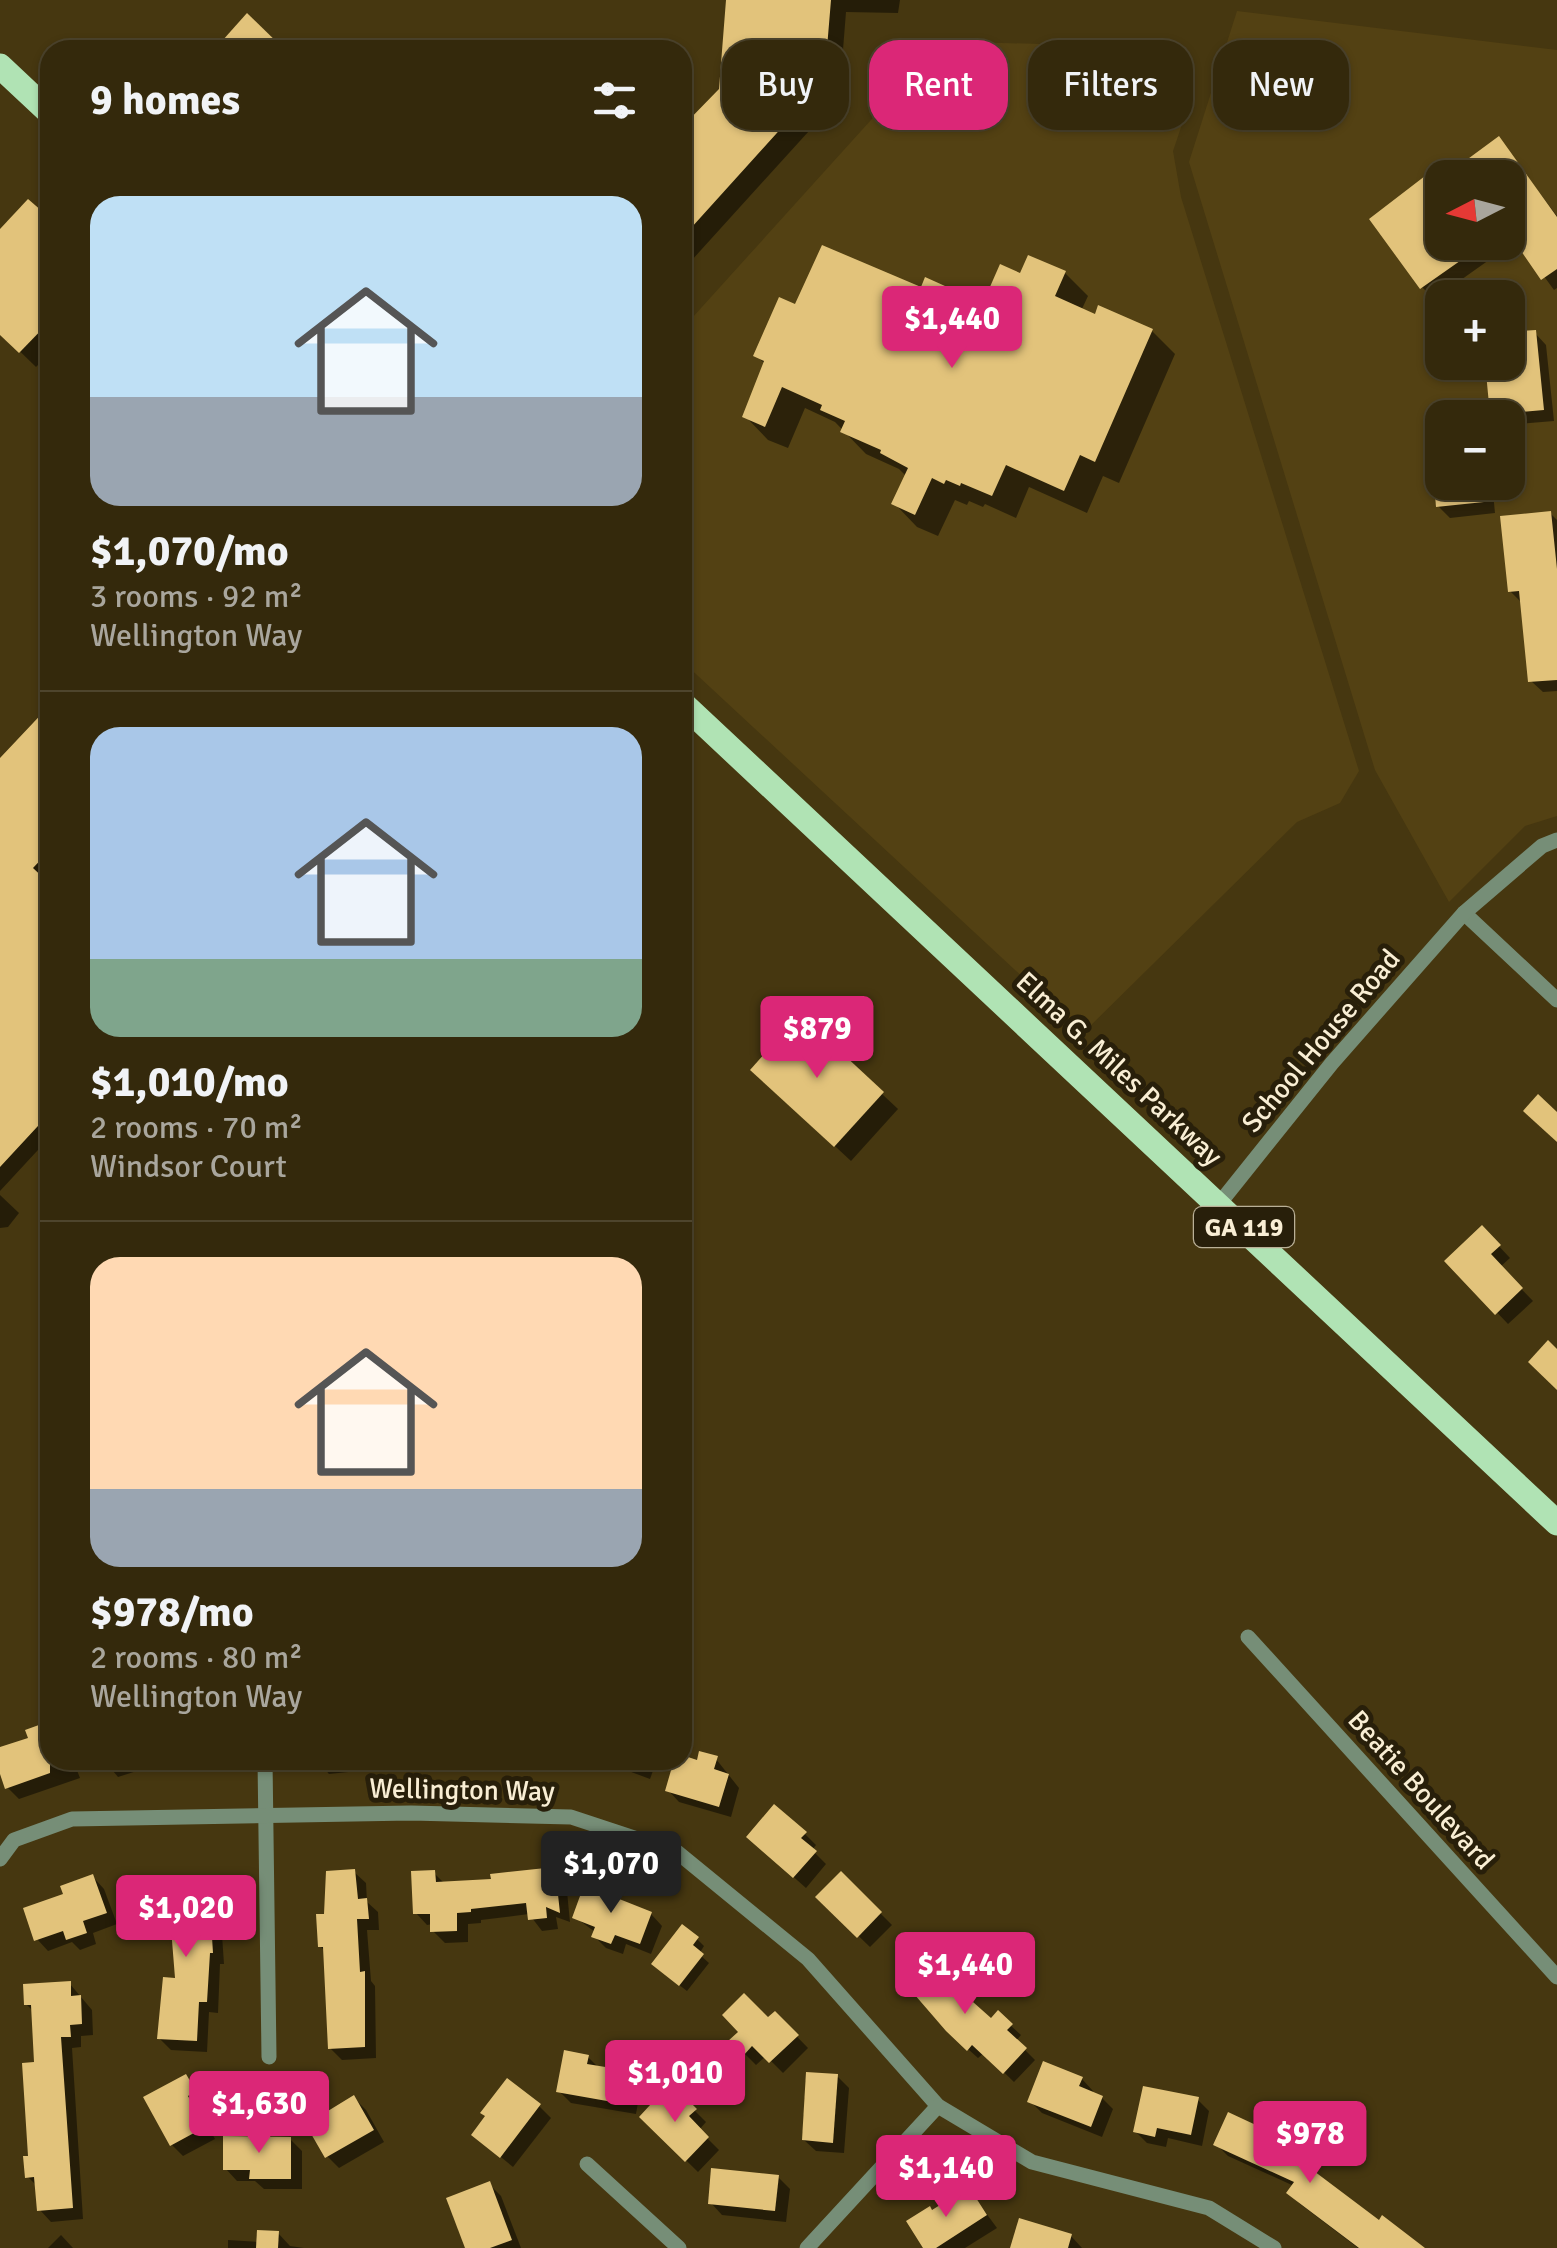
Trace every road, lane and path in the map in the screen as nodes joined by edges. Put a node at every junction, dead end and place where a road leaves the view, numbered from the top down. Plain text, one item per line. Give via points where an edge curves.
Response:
1 (0, 66) edge
2 (40, 104) edge
3 (692, 712) edge
4 (1557, 840) edge
5 (1464, 913) junction
6 (1557, 1000) edge
7 (1219, 1204) junction
8 (1557, 1522) edge
9 (1248, 1637) dead end
10 (265, 1770) edge
11 (267, 1815) junction
12 (0, 1859) edge
13 (1557, 1976) edge
14 (269, 2057) dead end
15 (938, 2106) junction
16 (587, 2164) dead end
17 (679, 2248) edge
18 (807, 2248) edge
19 (1274, 2248) edge

1 - 2 main road
3 - 7 main road, Elma G. Miles Parkway / GA 119
4 - 5 street, School House Road
5 - 6 street
5 - 7 street, School House Road
7 - 8 main road, Elma G. Miles Parkway / GA 119
9 - 13 street, Beatie Boulevard
10 - 11 street
11 - 12 street, Wellington Way via 72,1819 14,1840
11 - 14 street
11 - 15 street, Wellington Way via 571,1817 677,1852 808,1959
15 - 18 street
15 - 19 street, Wellington Way via 1032,2162 1209,2208
16 - 17 street

